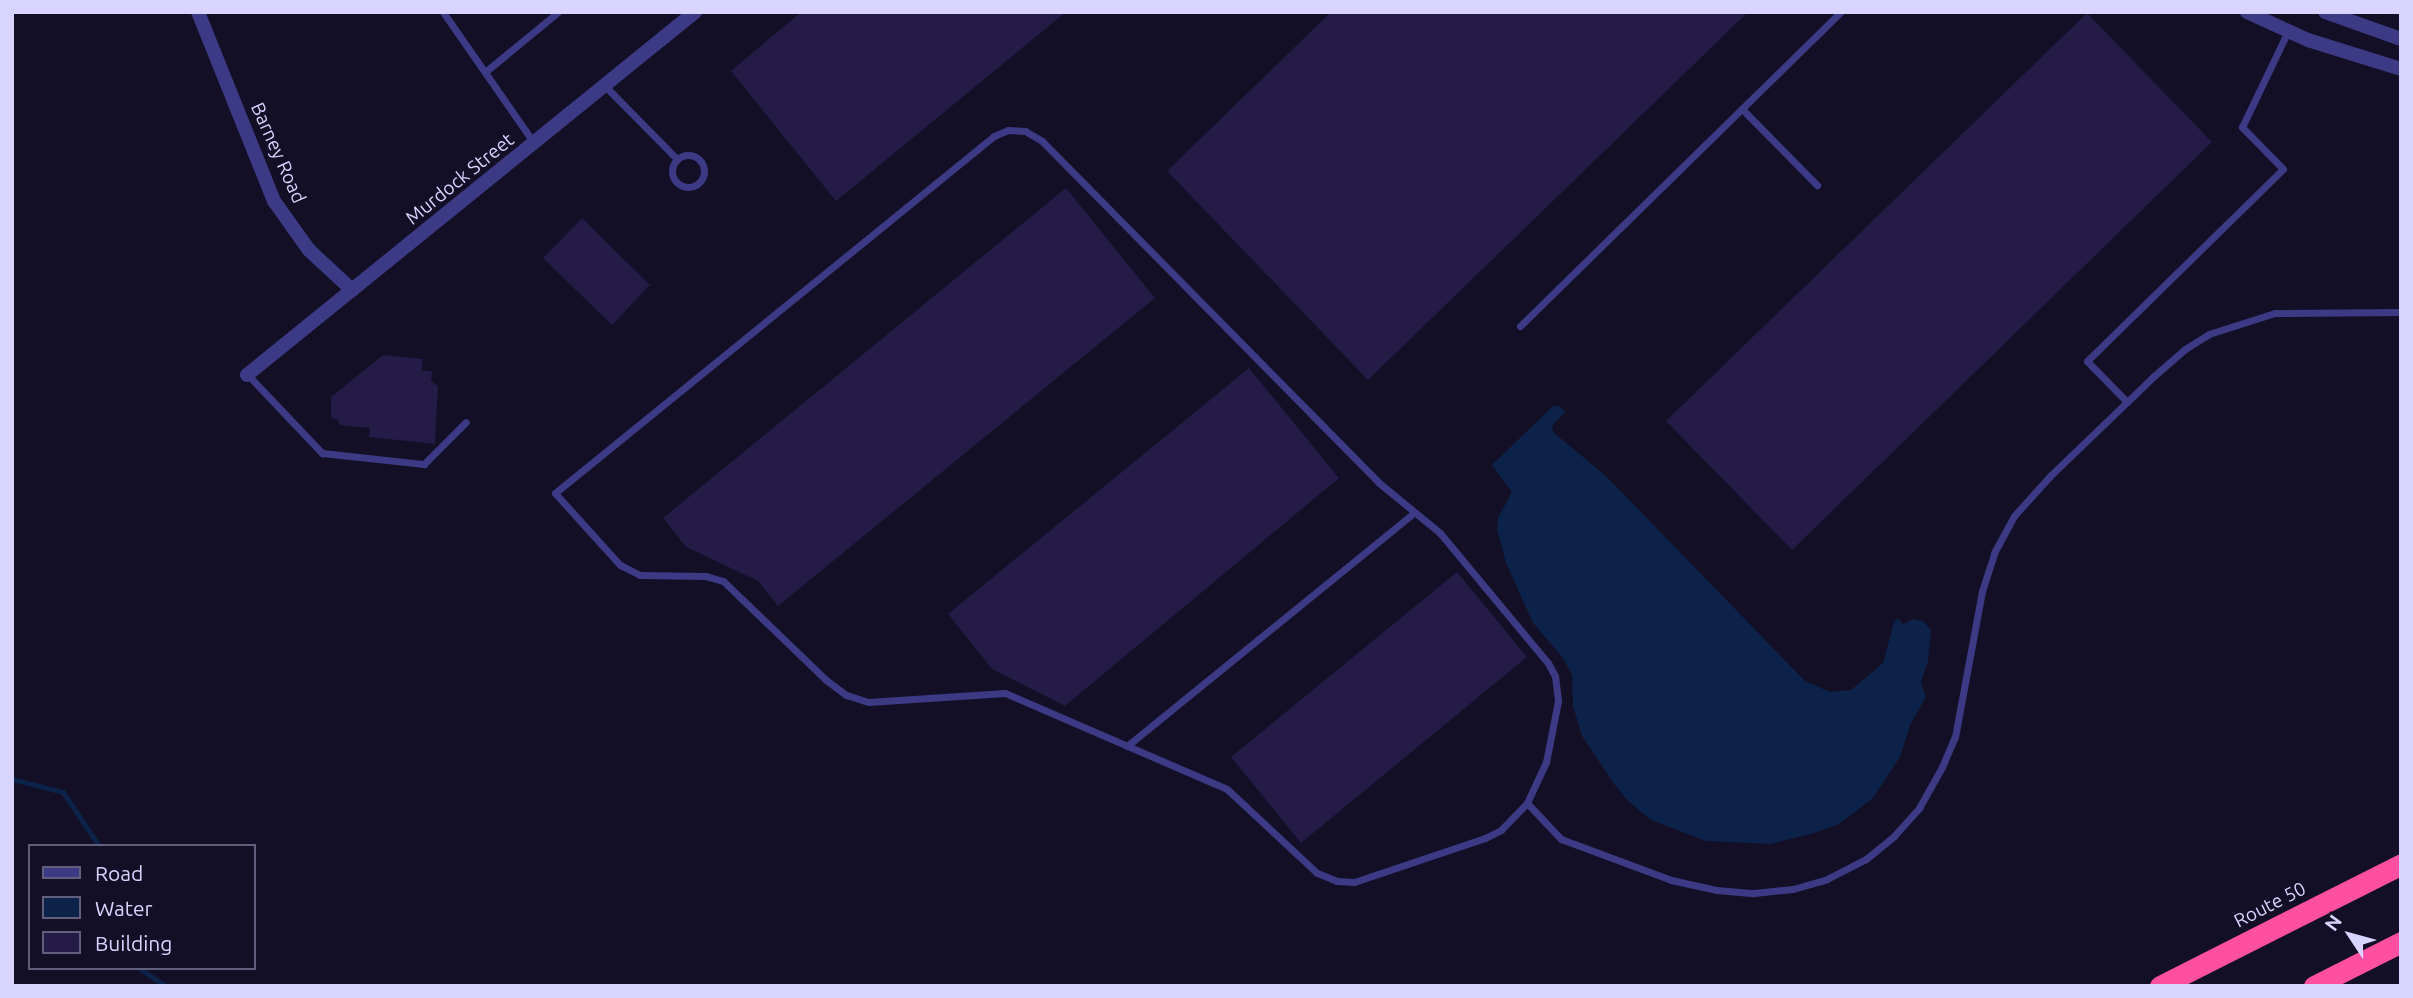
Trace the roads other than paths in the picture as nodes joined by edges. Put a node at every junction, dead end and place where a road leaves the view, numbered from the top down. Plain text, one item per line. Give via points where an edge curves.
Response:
1 (198, 12) edge
2 (558, 12) edge
3 (695, 12) edge
4 (1841, 12) edge
5 (2247, 12) edge
6 (2325, 12) edge
7 (447, 13) edge
8 (2288, 31) junction
9 (2401, 39) edge
10 (2401, 69) edge
11 (485, 72) junction
12 (605, 86) junction
13 (1742, 110) junction
14 (534, 144) junction
15 (677, 159) junction
16 (1817, 185) dead end
17 (352, 290) junction
18 (2401, 312) edge
19 (1520, 326) dead end
20 (247, 375) joint
21 (2127, 402) junction
22 (466, 422) dead end
23 (1414, 513) junction
24 (1127, 746) junction
25 (1527, 803) junction
26 (2401, 864) edge
27 (2401, 942) edge
28 (2160, 986) edge
29 (2314, 986) edge

1 - 17 street, Barney Road via 274,201 309,250
2 - 11 lane
3 - 12 street, Murdock Street
4 - 13 lane
5 - 8 street
6 - 9 street
7 - 11 lane
8 - 10 street
8 - 21 lane via 2242,127 2283,169 2087,361
11 - 14 lane
12 - 14 street, Murdock Street
12 - 15 lane
13 - 16 lane
13 - 19 lane
14 - 17 street, Murdock Street
15 - 15 lane via 674,179 682,186 697,184 703,175 700,160 691,155
17 - 20 street, Murdock Street
18 - 21 lane via 2275,313 2222,330 2185,349
20 - 22 lane via 322,453 424,464
21 - 25 lane via 2014,516 1994,553 1982,591 1955,737 1919,808 1866,859 1827,879 1793,889 1716,891 1671,880 1561,839
23 - 24 lane
23 - 24 lane via 1378,482 1042,141 1025,131 1008,130 994,136 555,493 620,565 640,575 706,576 723,581 846,695 868,702 1005,693
23 - 25 lane via 1440,533 1555,676 1558,701 1553,733 1546,762
24 - 25 lane via 1227,789 1317,873 1346,883 1485,838 1501,830
26 - 28 highway, Route 50
27 - 29 highway

